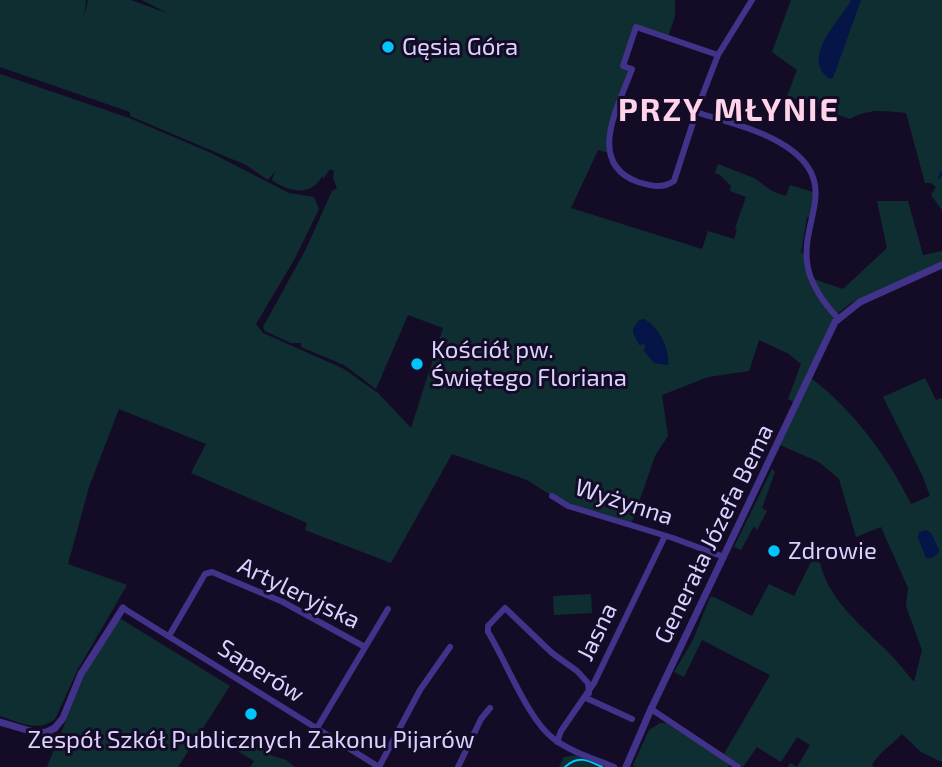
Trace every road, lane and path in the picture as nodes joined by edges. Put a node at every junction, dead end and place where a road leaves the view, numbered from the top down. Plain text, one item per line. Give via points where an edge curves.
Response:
1 (752, 0) edge
2 (718, 55) junction
3 (696, 112) junction
4 (942, 265) edge
5 (838, 318) junction
6 (552, 496) dead end
7 (665, 536) junction
8 (724, 557) junction
9 (123, 607) joint
10 (388, 609) dead end
11 (169, 636) junction
12 (365, 647) junction
13 (450, 647) dead end
14 (587, 695) junction
15 (490, 708) dead end
16 (651, 709) junction
17 (632, 719) dead end
18 (0, 722) edge
19 (317, 728) junction
20 (557, 741) junction
21 (379, 767) edge
22 (458, 767) edge
23 (614, 767) edge
24 (626, 767) edge
25 (738, 767) edge

1 - 2 street
2 - 3 street
2 - 3 street via 636,27 623,66 632,69 609,139 615,166 646,184 660,187 672,183
3 - 5 street via 775,141 806,167 816,198 807,266 814,285
4 - 5 street via 860,302
5 - 8 street, Generała Józefa Bema
6 - 7 street, Wyżynna via 568,506
7 - 8 street, Wyżynna
7 - 14 street, Jasna
8 - 16 street, Generała Józefa Bema
9 - 11 street, Saperów
9 - 18 street via 82,674 59,724 41,733
10 - 12 street
11 - 12 street, Artyleryjska via 210,572 282,602
11 - 19 street, Saperów
12 - 19 street
13 - 21 street via 420,690
14 - 17 street
14 - 20 street, Jasna
14 - 20 street via 588,683 578,671 505,608 488,626 535,717
15 - 22 street
16 - 24 street, Generała Józefa Bema
16 - 25 street
19 - 21 street, Saperów
20 - 23 street

